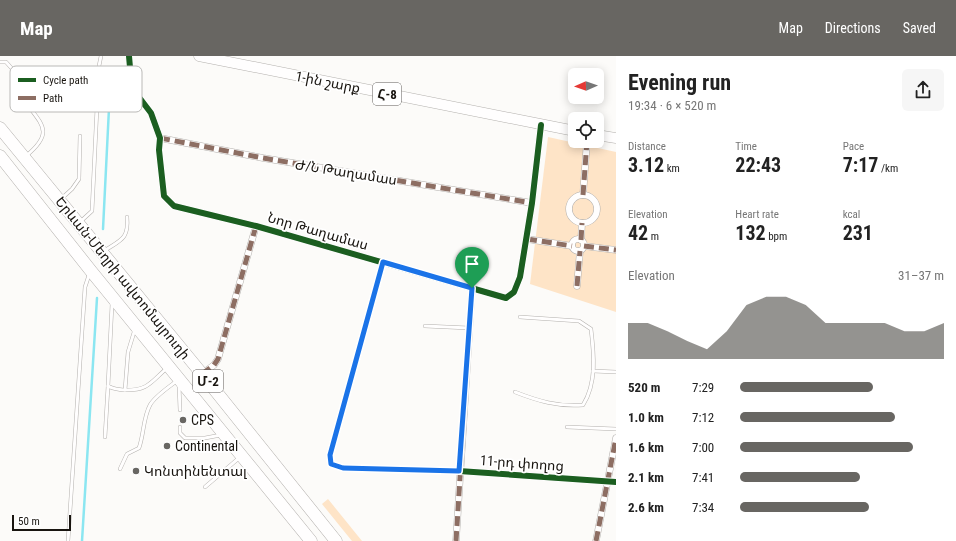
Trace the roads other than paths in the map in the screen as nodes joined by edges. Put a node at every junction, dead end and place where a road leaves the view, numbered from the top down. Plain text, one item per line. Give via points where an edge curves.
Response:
1 (101, 56) edge
2 (129, 56) edge
3 (199, 56) edge
4 (0, 62) edge
5 (10, 66) edge
6 (99, 66) edge
7 (130, 66) edge
8 (142, 100) edge
9 (33, 112) edge
10 (97, 112) edge
11 (541, 125) junction
12 (0, 128) edge
13 (568, 130) edge
14 (80, 136) dead end
15 (604, 136) edge
16 (160, 138) junction
17 (616, 138) edge
18 (586, 148) edge
19 (0, 156) edge
20 (24, 157) junction
21 (583, 195) junction
22 (60, 201) junction
23 (532, 203) junction
24 (127, 217) dead end
25 (79, 223) junction
26 (582, 223) junction
27 (256, 226) junction
28 (527, 239) junction
29 (582, 245) junction
30 (572, 246) junction
31 (616, 250) edge
32 (102, 252) junction
33 (383, 262) junction
34 (91, 271) junction
35 (577, 286) dead end
36 (472, 288) junction
37 (112, 296) junction
38 (520, 317) dead end
39 (136, 325) junction
40 (425, 326) dead end
41 (469, 328) junction
42 (169, 366) junction
43 (593, 371) junction
44 (616, 372) edge
45 (202, 374) junction
46 (179, 379) junction
47 (108, 386) junction
48 (125, 390) junction
49 (515, 392) dead end
50 (180, 410) dead end
51 (568, 427) dead end
52 (180, 428) dead end
53 (616, 429) edge
54 (224, 434) junction
55 (105, 437) dead end
56 (616, 438) edge
57 (242, 456) junction
58 (120, 469) dead end
59 (459, 471) junction
60 (609, 481) junction
61 (616, 482) edge
62 (205, 487) dead end
63 (68, 541) edge
64 (311, 541) edge
65 (336, 541) edge
66 (456, 541) edge
67 (596, 541) edge

1 - 6 lane
2 - 7 street, Նոր Թաղամաս
3 - 11 main road, 1-ին շարք / Հ-8
4 - 5 lane via 6,62
8 - 16 street, Նոր Թաղամաս via 151,113
9 - 20 lane via 42,125 43,138 38,146
10 - 25 lane via 92,211
11 - 13 main road, 1-ին շարք / Հ-8
11 - 23 street, Նոր Թաղամաս
12 - 20 highway, Երևան-Մեղրի ավտոմայրուղի / Մ-2
14 - 22 lane via 78,179
15 - 17 main road
16 - 23 street, Ժ/Ն Թաղամաս
16 - 27 street, Նոր Թաղամաս via 164,196 174,206
18 - 21 street
19 - 34 highway, Երևան-Մեղրի ավտոմայրուղի / Մ-2
20 - 22 highway, Երևան-Մեղրի ավտոմայրուղի / Մ-2
21 - 26 street via 574,198 570,206 574,219
21 - 26 street via 595,201 598,209 591,221
22 - 25 highway, Երևան-Մեղրի ավտոմայրուղի / Մ-2
23 - 28 street, Նոր Թաղամաս
24 - 32 lane via 126,234
25 - 32 highway, Երևան-Մեղրի ավտոմայրուղի / Մ-2
26 - 29 street
27 - 33 street, Նոր Թաղամաս
27 - 45 street via 218,359 214,366
28 - 30 street
28 - 36 street, Նոր Թաղամաս via 520,277 514,292 506,298
29 - 30 street via 576,250
29 - 30 street via 574,240
29 - 31 street
29 - 35 street
32 - 45 highway, Երևան-Մեղրի ավտոմայրուղի / Մ-2
33 - 36 street, Նոր Թաղամաս
33 - 59 street, 11-րդ փողոց via 330,455 331,464 343,468
34 - 37 highway, Երևան-Մեղրի ավտոմայրուղի / Մ-2
34 - 63 lane via 85,287
36 - 41 street
37 - 39 highway, Երևան-Մեղրի ավտոմայրուղի / Մ-2
37 - 47 lane
38 - 43 lane via 579,321 590,329
39 - 42 highway, Երևան-Մեղրի ավտոմայրուղի / Մ-2
39 - 48 lane via 128,352
40 - 41 lane
41 - 59 street
42 - 46 highway, Երևան-Մեղրի ավտոմայրուղի / Մ-2
42 - 48 lane via 144,388 138,391
43 - 44 lane
43 - 49 lane via 589,394 583,404 552,405
45 - 65 highway, Երևան-Մեղրի ավտոմայրուղի / Մ-2
46 - 50 lane
46 - 54 highway, Երևան-Մեղրի ավտոմայրուղի / Մ-2
46 - 58 lane via 151,404 146,414 139,448 127,454
47 - 48 lane via 112,389
47 - 55 lane
51 - 53 lane
52 - 54 lane via 180,433 185,438
54 - 57 highway, Երևան-Մեղրի ավտոմայրուղի / Մ-2
56 - 60 street
57 - 62 lane
57 - 64 highway, Երևան-Մեղրի ավտոմայրուղի / Մ-2
59 - 60 street, 11-րդ փողոց
59 - 66 street
60 - 61 street, 11-րդ փողոց
60 - 67 street

